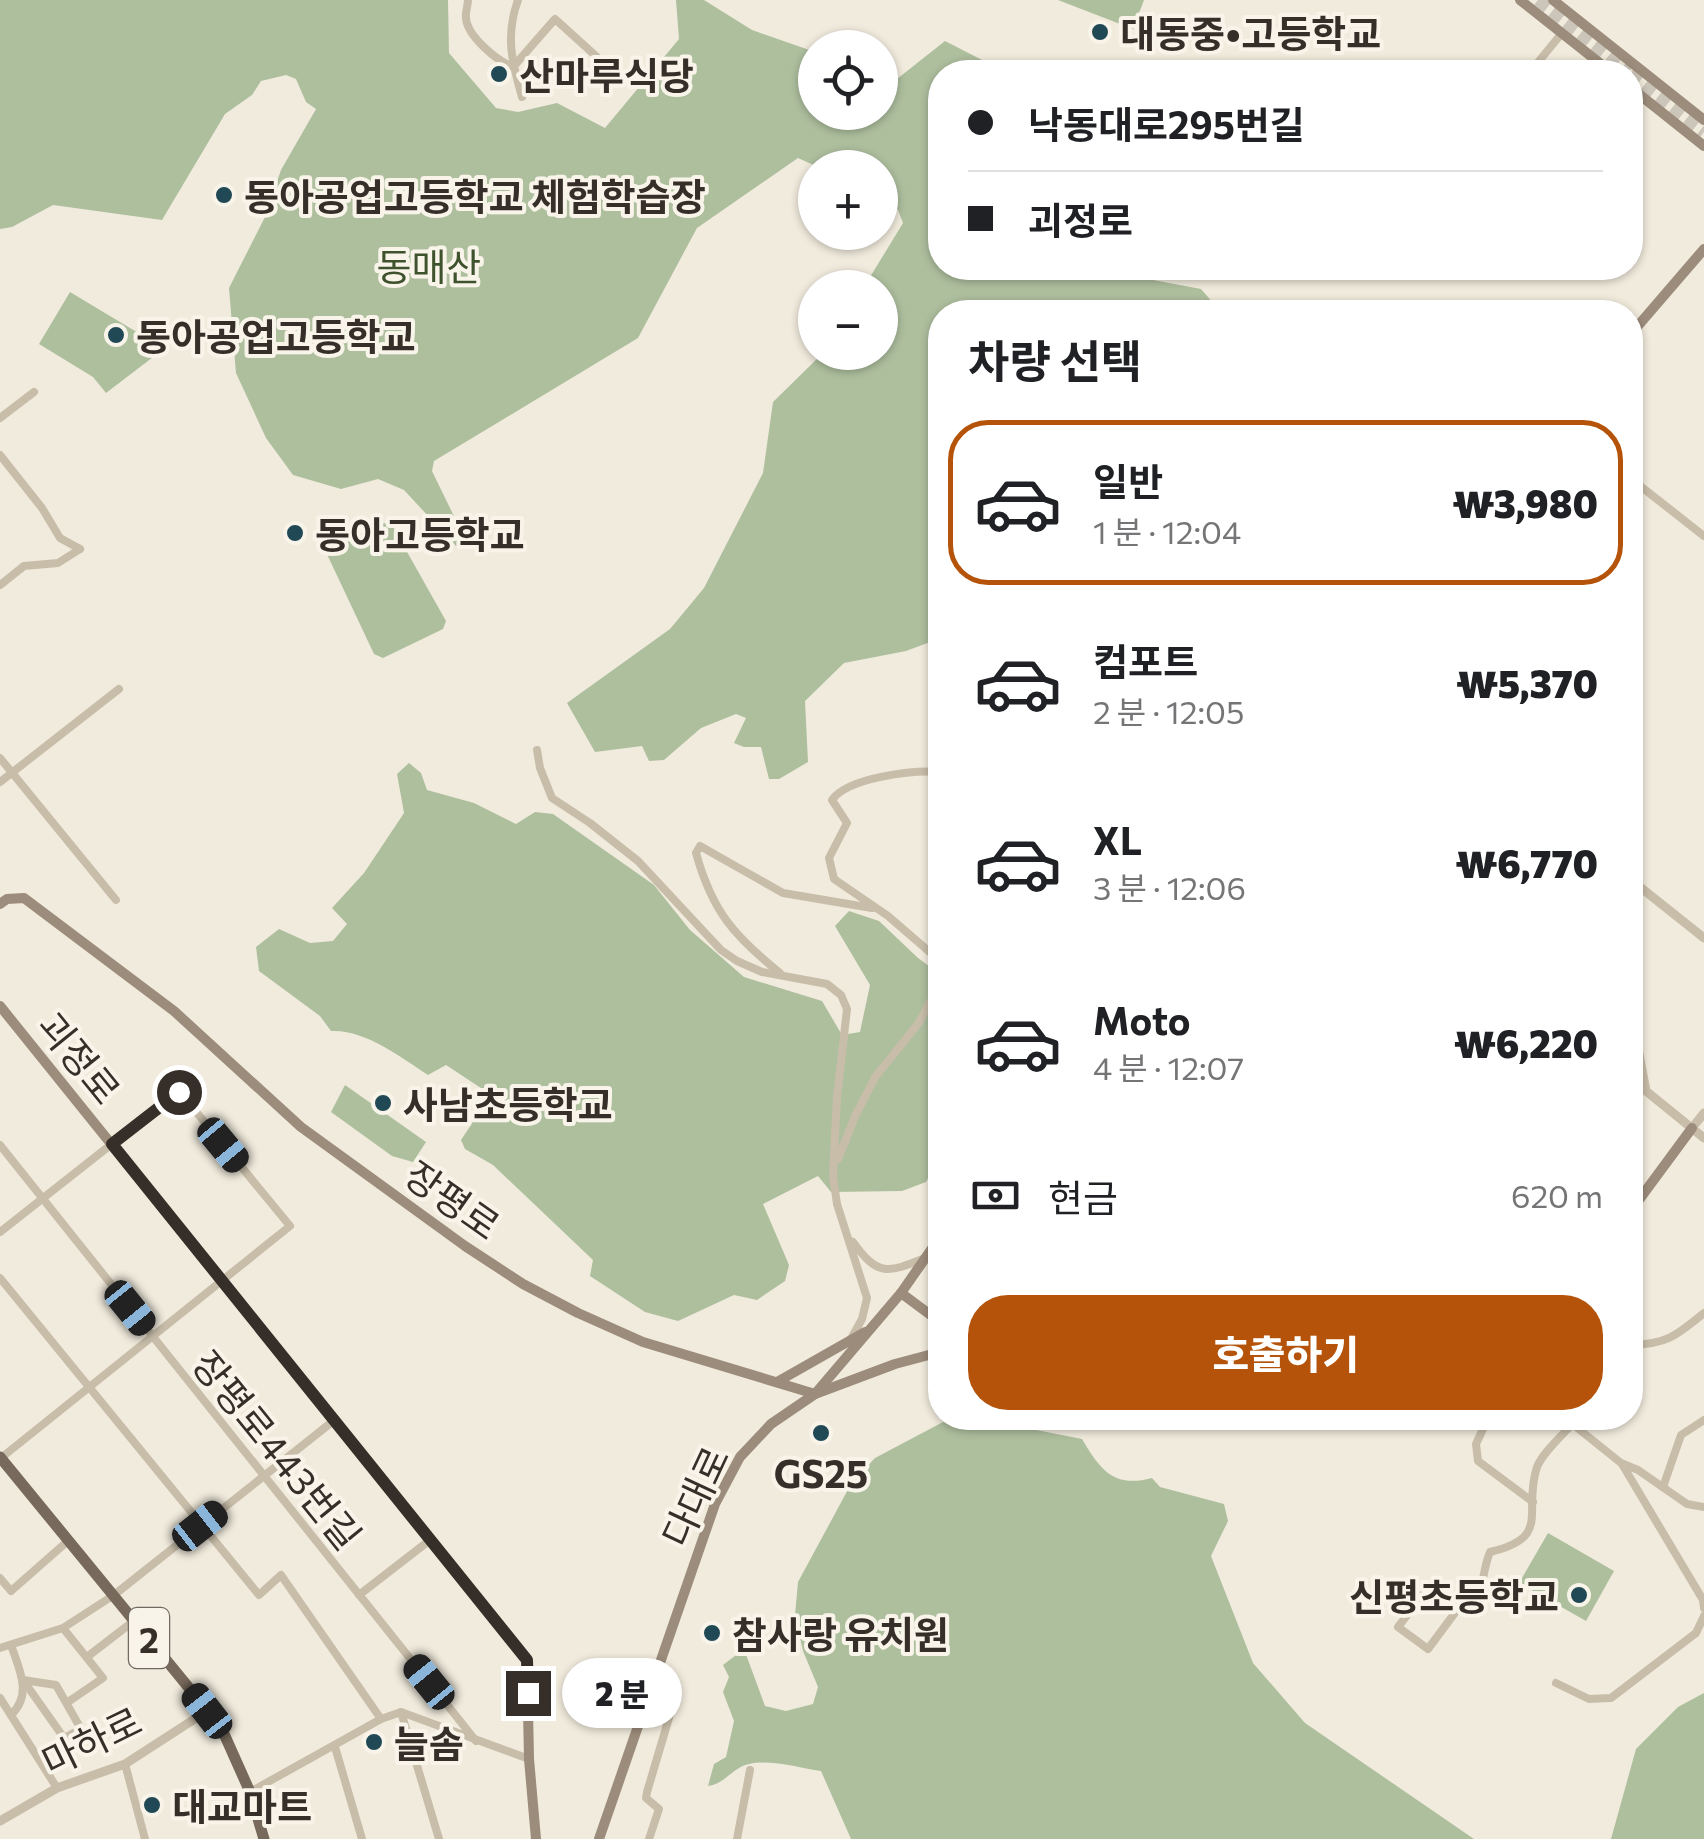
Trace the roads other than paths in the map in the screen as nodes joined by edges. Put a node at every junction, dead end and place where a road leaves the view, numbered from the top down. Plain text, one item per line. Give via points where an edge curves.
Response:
1 (468, 0) edge
2 (518, 0) edge
3 (1520, 0) edge
4 (1553, 0) edge
5 (1562, 34) junction
6 (1540, 60) edge
7 (1596, 60) edge
8 (1628, 60) edge
9 (513, 67) junction
10 (1643, 72) edge
11 (608, 73) dead end
12 (522, 98) dead end
13 (1643, 98) edge
14 (1704, 120) edge
15 (1704, 146) edge
16 (1704, 249) edge
17 (1643, 319) edge
18 (34, 392) dead end
19 (0, 418) edge
20 (0, 455) edge
21 (1643, 488) edge
22 (1704, 536) edge
23 (0, 585) edge
24 (120, 689) dead end
25 (538, 750) dead end
26 (0, 758) edge
27 (928, 772) edge
28 (12, 773) junction
29 (0, 782) edge
30 (1643, 889) edge
31 (116, 900) dead end
32 (0, 904) edge
33 (877, 910) junction
34 (1704, 938) edge
35 (928, 951) edge
36 (784, 976) junction
37 (0, 1006) edge
38 (928, 1006) edge
39 (1643, 1085) edge
40 (1704, 1113) edge
41 (1692, 1128) junction
42 (1704, 1138) edge
43 (112, 1144) junction
44 (0, 1145) edge
45 (834, 1176) junction
46 (1643, 1194) edge
47 (43, 1198) junction
48 (0, 1232) edge
49 (847, 1234) junction
50 (928, 1256) edge
51 (928, 1257) edge
52 (0, 1278) edge
53 (221, 1281) junction
54 (901, 1293) junction
55 (928, 1313) edge
56 (1704, 1313) edge
57 (874, 1326) junction
58 (152, 1336) junction
59 (850, 1341) junction
60 (1643, 1344) edge
61 (928, 1356) edge
62 (777, 1382) junction
63 (89, 1387) junction
64 (815, 1394) junction
65 (1704, 1420) edge
66 (332, 1422) junction
67 (1482, 1430) edge
68 (1562, 1430) edge
69 (1581, 1430) edge
70 (0, 1457) edge
71 (1621, 1463) junction
72 (264, 1475) junction
73 (1663, 1487) junction
74 (1533, 1502) junction
75 (1704, 1507) edge
76 (200, 1526) junction
77 (69, 1540) junction
78 (430, 1540) junction
79 (0, 1578) edge
80 (114, 1595) junction
81 (359, 1595) junction
82 (1460, 1606) junction
83 (1704, 1608) edge
84 (1704, 1616) edge
85 (135, 1620) junction
86 (64, 1628) junction
87 (11, 1645) junction
88 (0, 1648) edge
89 (87, 1657) junction
90 (23, 1680) junction
91 (1556, 1683) dead end
92 (677, 1691) dead end
93 (0, 1698) edge
94 (68, 1702) junction
95 (207, 1711) junction
96 (401, 1712) junction
97 (11, 1714) junction
98 (381, 1719) junction
99 (476, 1741) junction
100 (335, 1747) junction
101 (529, 1759) junction
102 (124, 1764) junction
103 (750, 1770) dead end
104 (57, 1788) junction
105 (250, 1792) junction
106 (0, 1821) edge
107 (145, 1839) edge
108 (264, 1839) edge
109 (362, 1839) edge
110 (440, 1839) edge
111 (536, 1839) edge
112 (599, 1839) edge
113 (650, 1839) edge
114 (738, 1839) edge

1 - 9 street via 470,31
2 - 9 street via 509,31
3 - 5 main road
4 - 8 main road
5 - 6 street
5 - 7 main road
9 - 11 street via 555,19
9 - 12 street
10 - 14 main road
13 - 15 main road
16 - 17 main road
18 - 19 street
20 - 23 street via 60,538 80,548 58,563 24,566
21 - 22 street
24 - 28 street
25 - 36 street via 552,798 638,861 721,950
26 - 28 street
27 - 33 street via 896,773 845,789 832,800 847,823 829,858 830,872
28 - 29 street
28 - 31 street
30 - 34 street
32 - 62 main road, 장평로 via 24,898 174,1011 301,1127 522,1284 643,1342
33 - 35 street
33 - 36 street via 783,892 700,846 702,876 726,924
36 - 45 street via 827,984 847,1009
37 - 43 main road, 괴정로
38 - 45 street via 876,1076
39 - 41 street
40 - 41 street
41 - 42 street
41 - 46 main road
43 - 47 street
43 - 53 main road, 괴정로
43 - 53 street via 179,1092 290,1226
44 - 47 street, 장평로443번길
45 - 49 street
47 - 48 street
47 - 58 street, 장평로443번길
49 - 50 street via 879,1269 894,1271
49 - 59 street via 867,1298
51 - 54 main road, 다대로
52 - 63 street
53 - 58 street
53 - 66 main road, 괴정로
54 - 55 main road
54 - 57 main road, 다대로
56 - 60 street via 1674,1338
57 - 59 main road
57 - 64 main road, 다대로
58 - 63 street
58 - 72 street, 장평로443번길
59 - 62 main road
61 - 64 main road
62 - 64 main road, 장평로
63 - 70 street
63 - 76 street
64 - 112 main road, 다대로 via 756,1438 728,1476
65 - 73 street via 1681,1435
66 - 72 street
66 - 78 main road, 괴정로
67 - 74 street via 1478,1461
68 - 74 street via 1538,1465
69 - 71 street
70 - 77 main road, 2
71 - 73 street
71 - 83 street
72 - 76 street
72 - 81 street, 장평로443번길
73 - 75 street
74 - 82 street via 1530,1531 1517,1546 1490,1552 1480,1602 1471,1614
76 - 80 street
76 - 98 street via 259,1595 280,1576
77 - 79 street via 11,1590
77 - 80 main road, 2
78 - 81 street
78 - 101 main road, 괴정로 via 527,1660
80 - 85 main road, 2
80 - 86 street
81 - 99 street, 장평로443번길
82 - 82 street via 1428,1650 1398,1628 1430,1584
84 - 91 street via 1696,1633 1611,1698 1589,1699
85 - 89 street
85 - 95 main road, 2
86 - 87 street
86 - 89 street
87 - 88 street
87 - 90 street
89 - 94 street via 103,1678
90 - 94 street via 56,1685
90 - 94 street via 64,1738 81,1729
90 - 97 street via 24,1697
92 - 113 street via 646,1792 659,1809
93 - 97 street
95 - 102 street, 마하로
95 - 105 main road, 2 via 234,1750
96 - 98 street
96 - 99 street
96 - 110 street
97 - 104 street
98 - 100 street
99 - 101 street
100 - 105 street
100 - 109 street
101 - 111 main road, 괴정로
102 - 104 street, 마하로
102 - 107 street
103 - 114 street
104 - 106 street, 마하로
105 - 108 main road, 2

